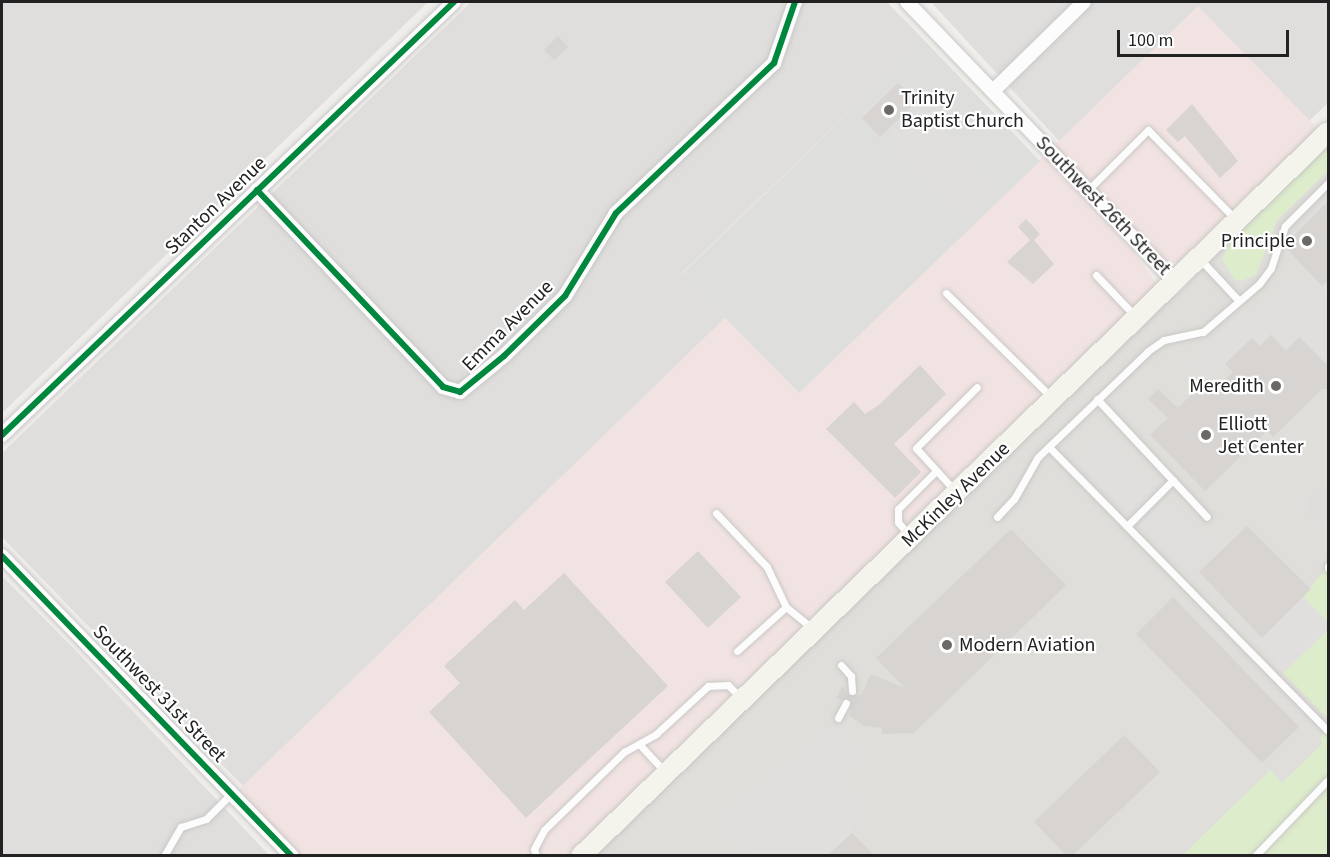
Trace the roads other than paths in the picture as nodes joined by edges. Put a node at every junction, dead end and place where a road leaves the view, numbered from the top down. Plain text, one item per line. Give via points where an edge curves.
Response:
1 (454, 2) edge
2 (795, 2) edge
3 (907, 2) edge
4 (1084, 2) edge
5 (993, 91) junction
6 (1329, 132) edge
7 (1329, 183) edge
8 (257, 190) junction
9 (1088, 190) junction
10 (1237, 222) junction
11 (1200, 259) junction
12 (1096, 275) dead end
13 (1176, 281) junction
14 (946, 293) dead end
15 (1239, 301) junction
16 (1138, 318) junction
17 (977, 387) dead end
18 (1097, 399) junction
19 (1054, 400) junction
20 (2, 435) edge
21 (1048, 447) junction
22 (935, 472) junction
23 (1173, 480) junction
24 (957, 494) junction
25 (716, 513) dead end
26 (997, 517) dead end
27 (1207, 517) dead end
28 (1127, 526) junction
29 (912, 538) junction
30 (2, 556) edge
31 (786, 607) junction
32 (815, 632) junction
33 (737, 651) dead end
34 (841, 665) dead end
35 (852, 691) dead end
36 (743, 701) junction
37 (846, 704) dead end
38 (838, 718) dead end
39 (1329, 731) edge
40 (639, 744) junction
41 (666, 774) junction
42 (1327, 783) edge
43 (232, 793) junction
44 (164, 855) edge
45 (292, 855) edge
46 (536, 855) edge
47 (581, 855) edge
48 (1254, 855) edge

1 - 8 street, Stanton Avenue
2 - 8 street, Emma Avenue via 774,63 616,213 565,296 481,378 460,392 443,387
3 - 5 street, Southwest 26th Street
4 - 5 street
5 - 9 street, Southwest 26th Street
6 - 10 main road, McKinley Avenue
7 - 15 lane via 1285,226 1271,268
8 - 20 street, Stanton Avenue
9 - 10 lane via 1148,130
9 - 13 street, Southwest 26th Street
10 - 11 main road, McKinley Avenue
11 - 13 main road, McKinley Avenue
11 - 15 lane
12 - 16 lane
13 - 16 main road, McKinley Avenue
14 - 19 lane
15 - 18 lane via 1203,332 1154,345
16 - 19 main road, McKinley Avenue
17 - 22 lane via 916,448
18 - 21 lane
18 - 23 lane
19 - 24 main road, McKinley Avenue
21 - 26 lane
21 - 28 lane
22 - 24 lane
22 - 29 lane via 898,509 898,522
23 - 27 lane
23 - 28 lane
24 - 29 main road, McKinley Avenue
25 - 31 lane via 766,567
28 - 39 lane
29 - 32 main road, McKinley Avenue
30 - 43 street, Southwest 31st Street
31 - 32 lane
31 - 33 lane
32 - 36 main road, McKinley Avenue
34 - 35 lane via 851,676
36 - 40 lane via 728,685 708,686
36 - 41 main road, McKinley Avenue
37 - 38 lane
40 - 41 lane
40 - 46 lane via 624,752 544,830 534,849
41 - 47 main road, McKinley Avenue
42 - 48 lane
43 - 44 lane via 206,819 181,827
43 - 45 street, Southwest 31st Street

